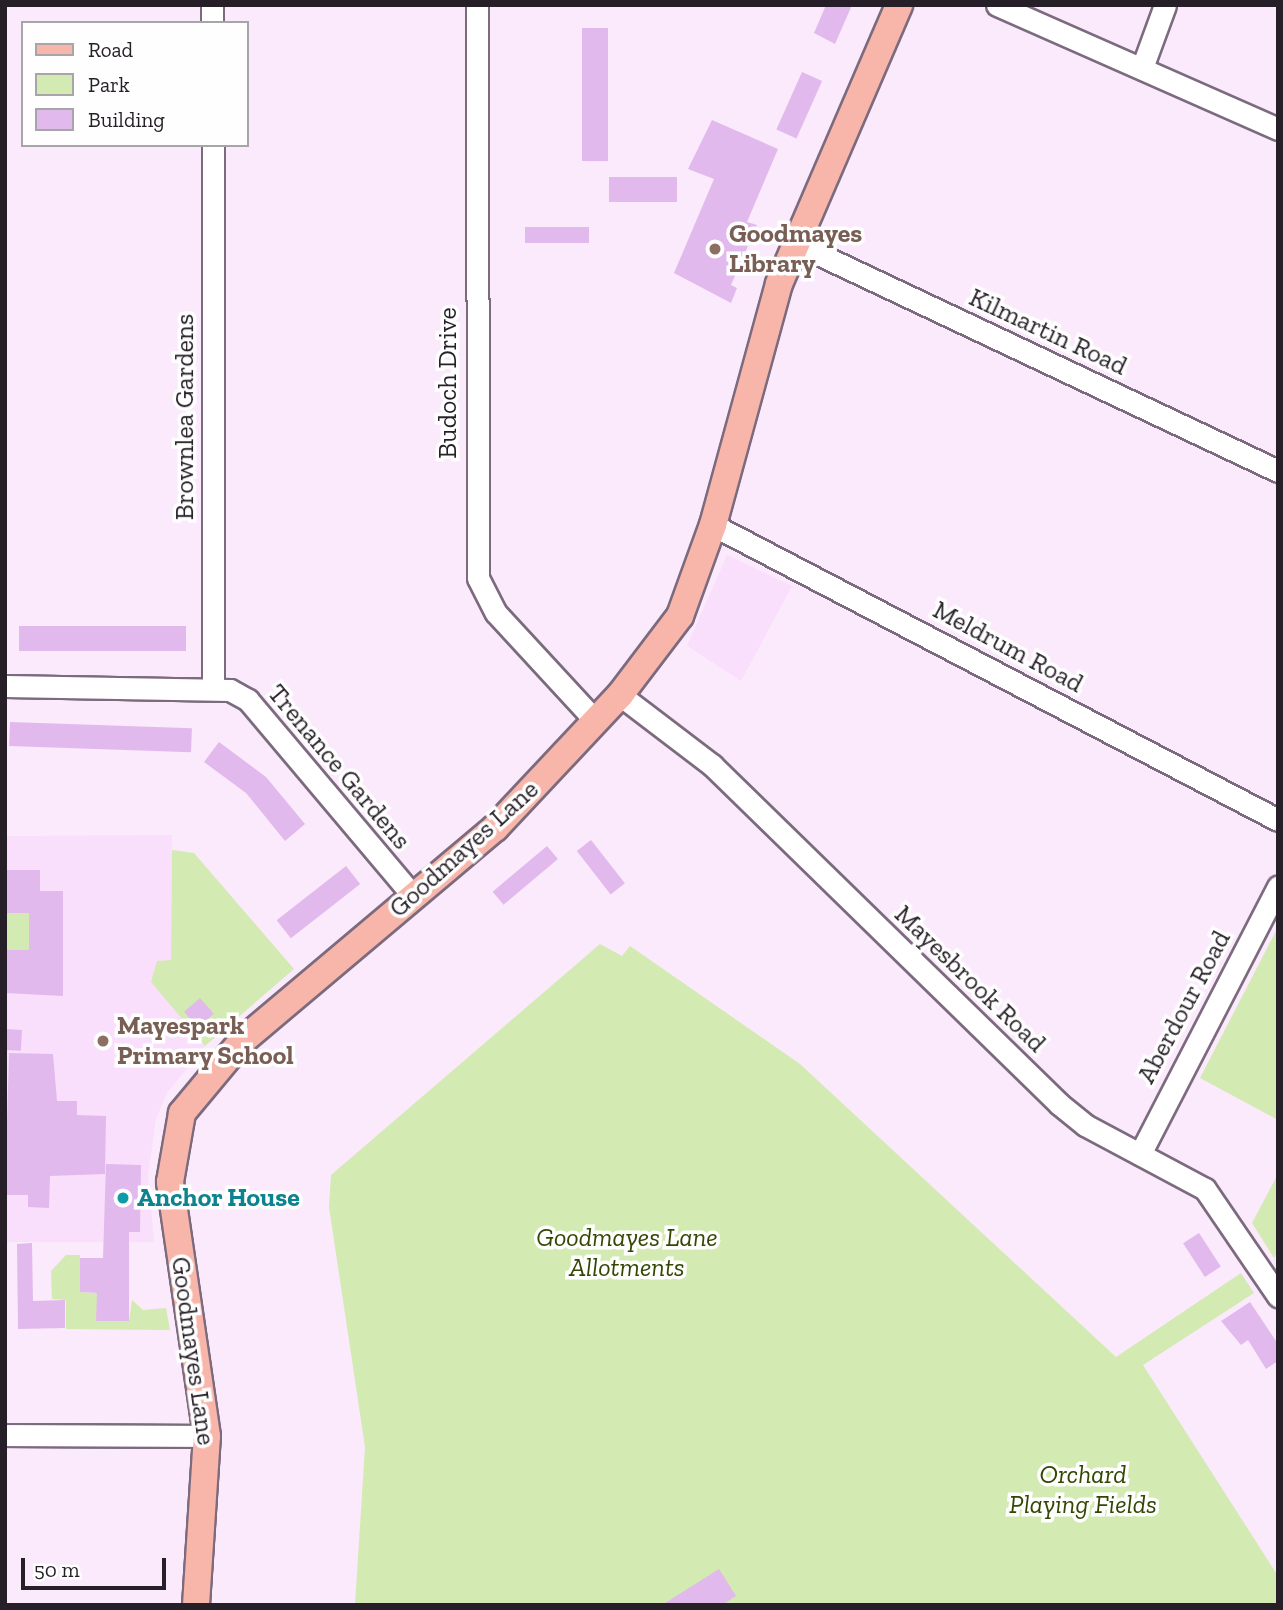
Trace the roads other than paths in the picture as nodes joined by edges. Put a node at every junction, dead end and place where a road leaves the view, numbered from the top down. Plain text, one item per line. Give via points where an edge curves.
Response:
1 (477, 5) edge
2 (899, 5) edge
3 (997, 5) edge
4 (1165, 5) edge
5 (1142, 68) junction
6 (1278, 129) edge
7 (212, 147) edge
8 (794, 243) junction
9 (1278, 471) edge
10 (713, 525) junction
11 (5, 686) edge
12 (212, 688) junction
13 (620, 695) junction
14 (593, 718) junction
15 (1278, 820) edge
16 (1278, 887) edge
17 (413, 896) junction
18 (1140, 1154) junction
19 (1278, 1296) edge
20 (5, 1435) edge
21 (207, 1436) junction
22 (196, 1605) edge

1 - 14 street, Budoch Drive via 478,578 496,613
2 - 8 main road, Goodmayes Lane
3 - 5 street
4 - 5 street
5 - 6 street
7 - 12 street, Brownlea Gardens
8 - 9 street, Kilmartin Road
8 - 10 main road, Goodmayes Lane
10 - 13 main road, Goodmayes Lane via 680,616
10 - 15 street, Meldrum Road
11 - 12 street, Trenance Gardens
12 - 17 street, Trenance Gardens via 248,700
13 - 14 main road, Goodmayes Lane
13 - 18 street, Mayesbrook Road via 712,765 1058,1103
14 - 17 main road, Goodmayes Lane via 495,828
16 - 18 street, Aberdour Road
17 - 21 main road, Goodmayes Lane via 242,1041 182,1113 170,1182
18 - 19 street, Mayesbrook Road via 1217,1201
20 - 21 street
21 - 22 main road, Goodmayes Lane

